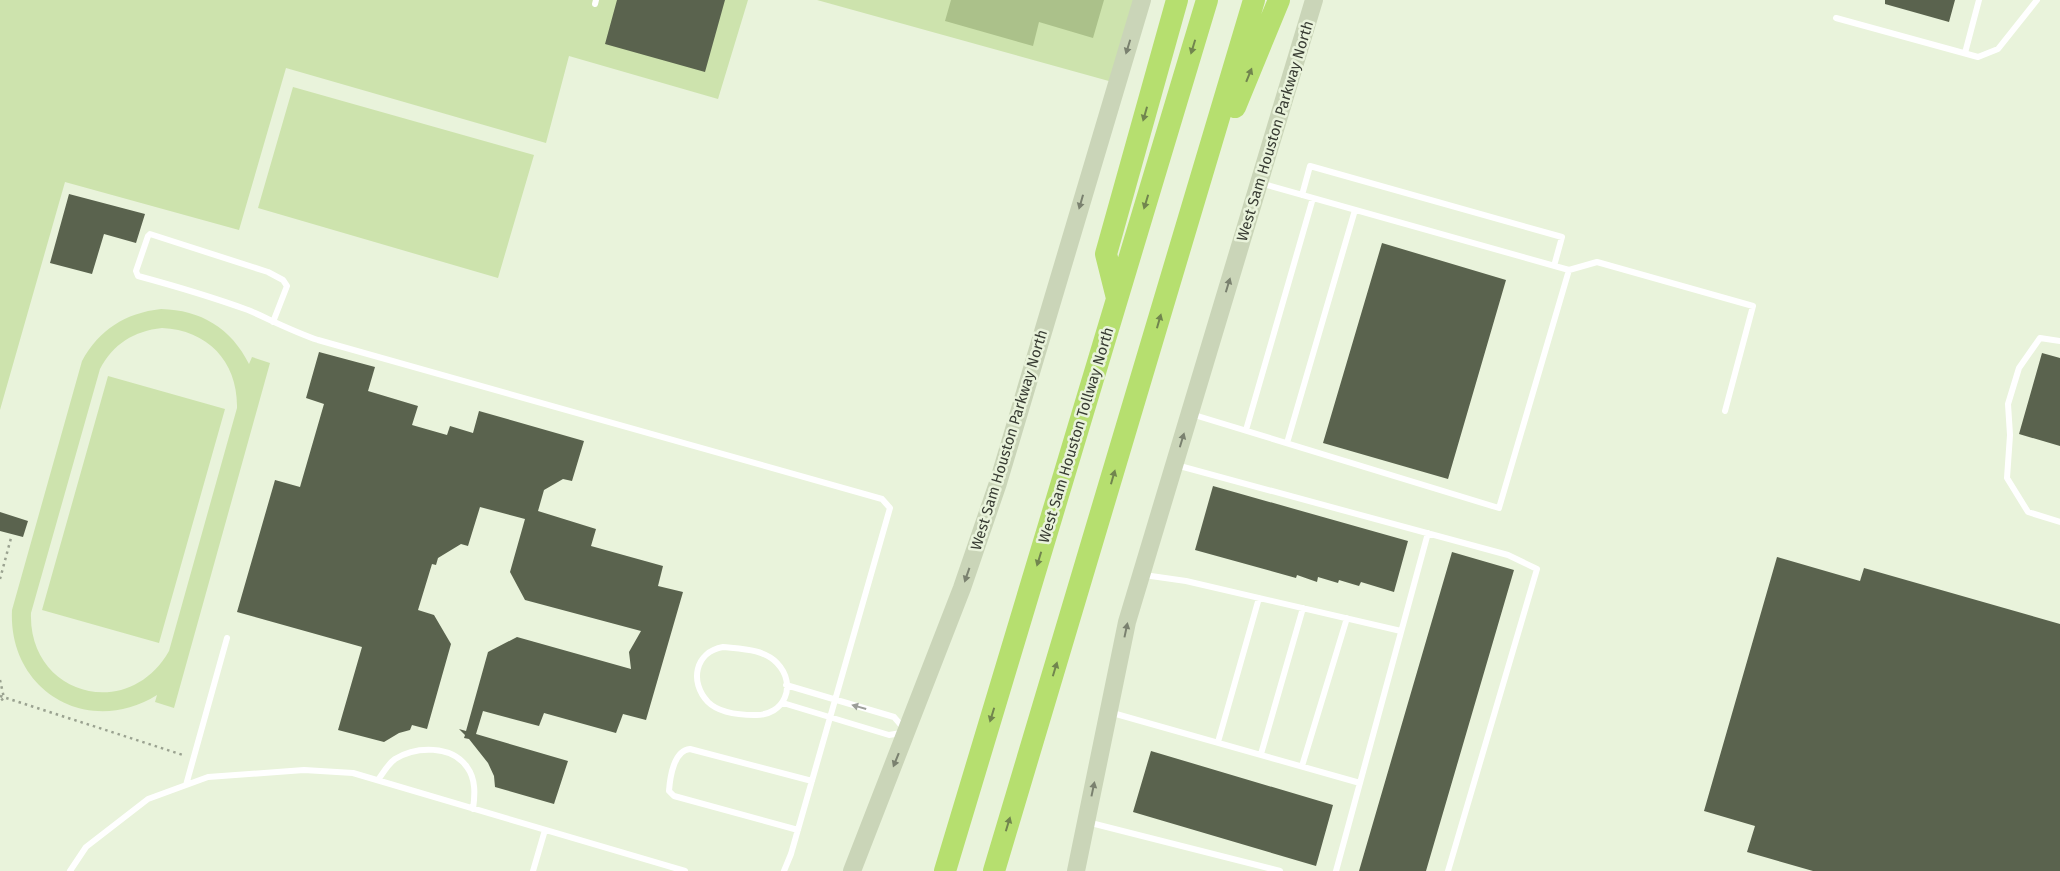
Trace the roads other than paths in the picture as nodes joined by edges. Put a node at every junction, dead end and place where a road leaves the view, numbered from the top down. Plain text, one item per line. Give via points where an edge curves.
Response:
1 (1142, 0) edge
2 (1177, 0) edge
3 (1207, 0) edge
4 (1254, 0) edge
5 (1279, 0) edge
6 (1314, 0) edge
7 (1980, 0) edge
8 (2037, 0) edge
9 (1836, 18) dead end
10 (1965, 53) junction
11 (1259, 183) junction
12 (1302, 195) junction
13 (1313, 198) junction
14 (1355, 210) junction
15 (1184, 233) junction
16 (1554, 266) junction
17 (1569, 270) junction
18 (1117, 298) junction
19 (273, 322) junction
20 (2060, 340) edge
21 (1725, 411) dead end
22 (1190, 413) junction
23 (1246, 430) junction
24 (1286, 443) junction
25 (1174, 465) junction
26 (2060, 522) edge
27 (1428, 533) junction
28 (1142, 574) junction
29 (1259, 598) junction
30 (1303, 608) junction
31 (1347, 618) junction
32 (1401, 631) junction
33 (227, 638) dead end
34 (786, 685) junction
35 (835, 700) junction
36 (783, 703) junction
37 (1109, 712) junction
38 (830, 718) junction
39 (907, 732) junction
40 (1218, 742) junction
41 (1261, 754) junction
42 (1302, 766) junction
43 (378, 780) junction
44 (812, 781) junction
45 (1360, 783) junction
46 (186, 785) junction
47 (473, 809) junction
48 (1086, 822) junction
49 (545, 830) junction
50 (798, 830) junction
51 (70, 871) edge
52 (533, 871) edge
53 (685, 871) edge
54 (784, 871) edge
55 (852, 871) edge
56 (945, 871) edge
57 (994, 871) edge
58 (1076, 871) edge
59 (1280, 871) edge
60 (1336, 871) edge
61 (1448, 871) edge

1 -> 39 main road, West Sam Houston Parkway North via 998,483
2 -> 18 highway via 1106,254
3 -> 18 highway, West Sam Houston Tollway North
4 - 15 highway
15 -> 5 highway
6 - 11 main road, West Sam Houston Parkway North
7 - 10 lane
8 - 10 lane via 1998,49 1978,57
9 - 10 lane
11 - 12 lane
22 -> 11 main road, West Sam Houston Parkway North
12 - 13 lane
12 - 16 lane via 1310,166 1319,168 1562,237
13 - 14 lane
13 - 23 lane
14 - 16 lane
14 - 24 lane
57 -> 15 highway
16 - 17 lane
17 - 21 lane via 1597,262 1753,306
17 - 24 lane via 1499,508
18 -> 56 highway, West Sam Houston Tollway North
19 - 19 lane via 194,291 138,276 136,271 148,236 268,272 283,280 288,286
19 - 35 lane via 318,340 882,499 890,508
20 - 26 lane via 2040,338 2019,368 2008,404 2007,478 2028,512
22 - 23 lane
25 -> 22 main road, West Sam Houston Parkway North
23 - 24 lane
25 - 27 lane
25 - 28 main road, West Sam Houston Parkway North
27 - 32 lane
27 - 61 lane via 1508,555 1537,569
28 - 29 lane
37 -> 28 main road, West Sam Houston Parkway North via 1127,622
29 - 30 lane
29 - 40 lane
30 - 31 lane
30 - 41 lane
31 - 32 lane
31 - 42 lane
32 - 45 lane
33 - 46 lane
34 - 35 lane
34 - 36 lane
34 - 36 lane via 786,676 777,662 746,649 712,649 699,664 700,690 709,703 723,710 741,715 767,716
35 - 38 lane
39 -> 35 lane via 894,717
36 - 38 lane
37 - 40 lane
48 -> 37 main road, West Sam Houston Parkway North
38 - 39 lane via 889,736
38 - 44 lane
39 -> 55 main road, West Sam Houston Parkway North
40 - 41 lane
41 - 42 lane
42 - 45 lane
43 - 46 lane via 353,773 304,770 208,777
43 - 47 lane
43 - 47 lane via 395,759 414,751 432,749 454,756 467,766 475,794
44 - 50 lane
44 - 50 lane via 690,749 678,754 669,785 674,796
45 - 60 lane
46 - 51 lane via 148,799 86,847
47 - 49 lane
48 - 58 main road, West Sam Houston Parkway North
48 - 59 lane
49 - 52 lane
49 - 53 lane
50 - 54 lane

